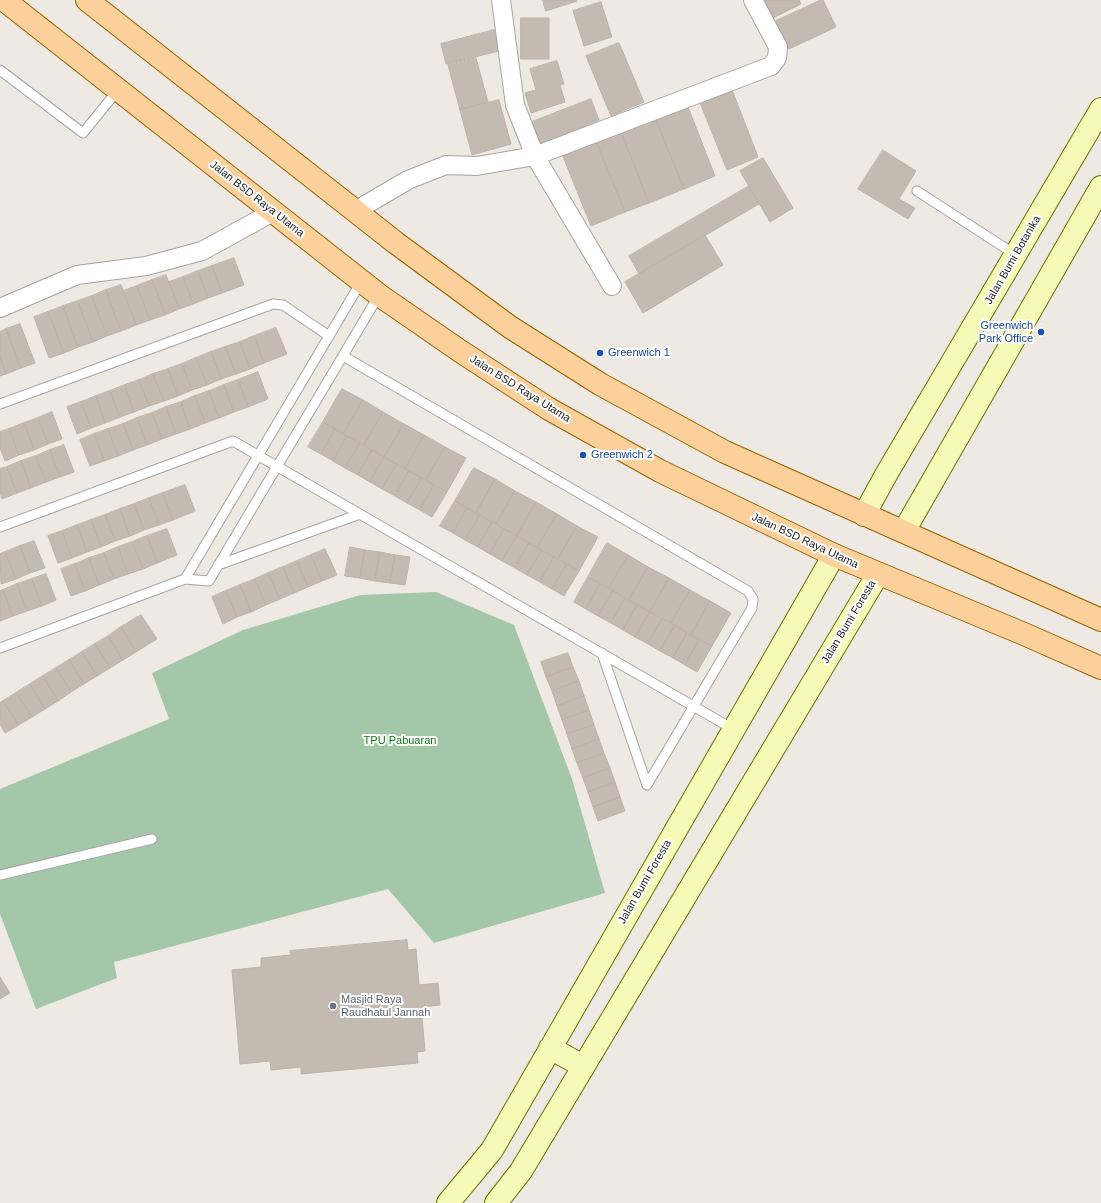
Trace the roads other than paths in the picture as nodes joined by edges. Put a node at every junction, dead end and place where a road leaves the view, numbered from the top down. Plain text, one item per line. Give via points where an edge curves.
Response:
1 (4, 0) edge
2 (87, 0) edge
3 (501, 0) edge
4 (753, 0) edge
5 (0, 70) edge
6 (118, 90) junction
7 (1101, 109) edge
8 (535, 156) junction
9 (1101, 187) edge
10 (917, 192) dead end
11 (355, 211) junction
12 (273, 212) junction
13 (1016, 255) junction
14 (362, 282) junction
15 (612, 286) dead end
16 (379, 295) junction
17 (0, 308) edge
18 (329, 336) junction
19 (343, 356) junction
20 (0, 404) edge
21 (258, 455) junction
22 (277, 466) junction
23 (360, 514) junction
24 (864, 515) junction
25 (0, 527) edge
26 (904, 531) junction
27 (834, 555) junction
28 (218, 565) junction
29 (878, 574) junction
30 (185, 579) junction
31 (1101, 620) edge
32 (0, 648) edge
33 (602, 653) junction
34 (1101, 668) edge
35 (694, 706) junction
36 (733, 729) junction
37 (152, 839) dead end
38 (0, 875) edge
39 (550, 1048) junction
40 (583, 1066) junction
41 (448, 1203) edge
42 (496, 1203) edge

1 - 6 main road, Jalan BSD Raya Utama
2 - 11 main road
3 - 8 street via 515,105
4 - 8 street via 778,47 777,58 771,66
5 - 6 lane via 83,133
6 - 12 main road, Jalan BSD Raya Utama
7 - 13 main road, Jalan Bumi Botanika
8 - 11 street via 478,166 446,165 408,180
8 - 15 street
9 - 26 main road
10 - 13 lane
11 - 24 main road via 510,326 600,384 725,452
12 - 14 main road, Jalan BSD Raya Utama
12 - 17 street via 202,251 146,266 77,275
13 - 24 main road, Jalan Bumi Botanika
14 - 16 main road, Jalan BSD Raya Utama
14 - 18 lane
16 - 19 lane
16 - 27 main road, Jalan BSD Raya Utama via 549,409 660,471
18 - 20 lane via 283,305 273,304
18 - 21 lane
19 - 22 lane
19 - 35 lane via 748,590 753,599 752,608
21 - 22 lane
21 - 25 lane via 233,441
21 - 30 lane
22 - 23 lane
22 - 28 lane
23 - 28 lane
23 - 33 lane
24 - 26 main road
26 - 31 main road
27 - 29 main road, Jalan BSD Raya Utama
27 - 36 main road, Jalan Bumi Foresta
28 - 30 lane via 209,581
29 - 34 main road, Jalan BSD Raya Utama
29 - 40 main road, Jalan Bumi Foresta
30 - 32 lane
33 - 35 lane
33 - 35 lane via 647,785
35 - 36 lane
36 - 39 main road, Jalan Bumi Foresta
37 - 38 lane
39 - 40 main road
39 - 41 main road, Jalan Bumi Foresta via 492,1150
40 - 42 main road, Jalan Bumi Foresta via 520,1171

